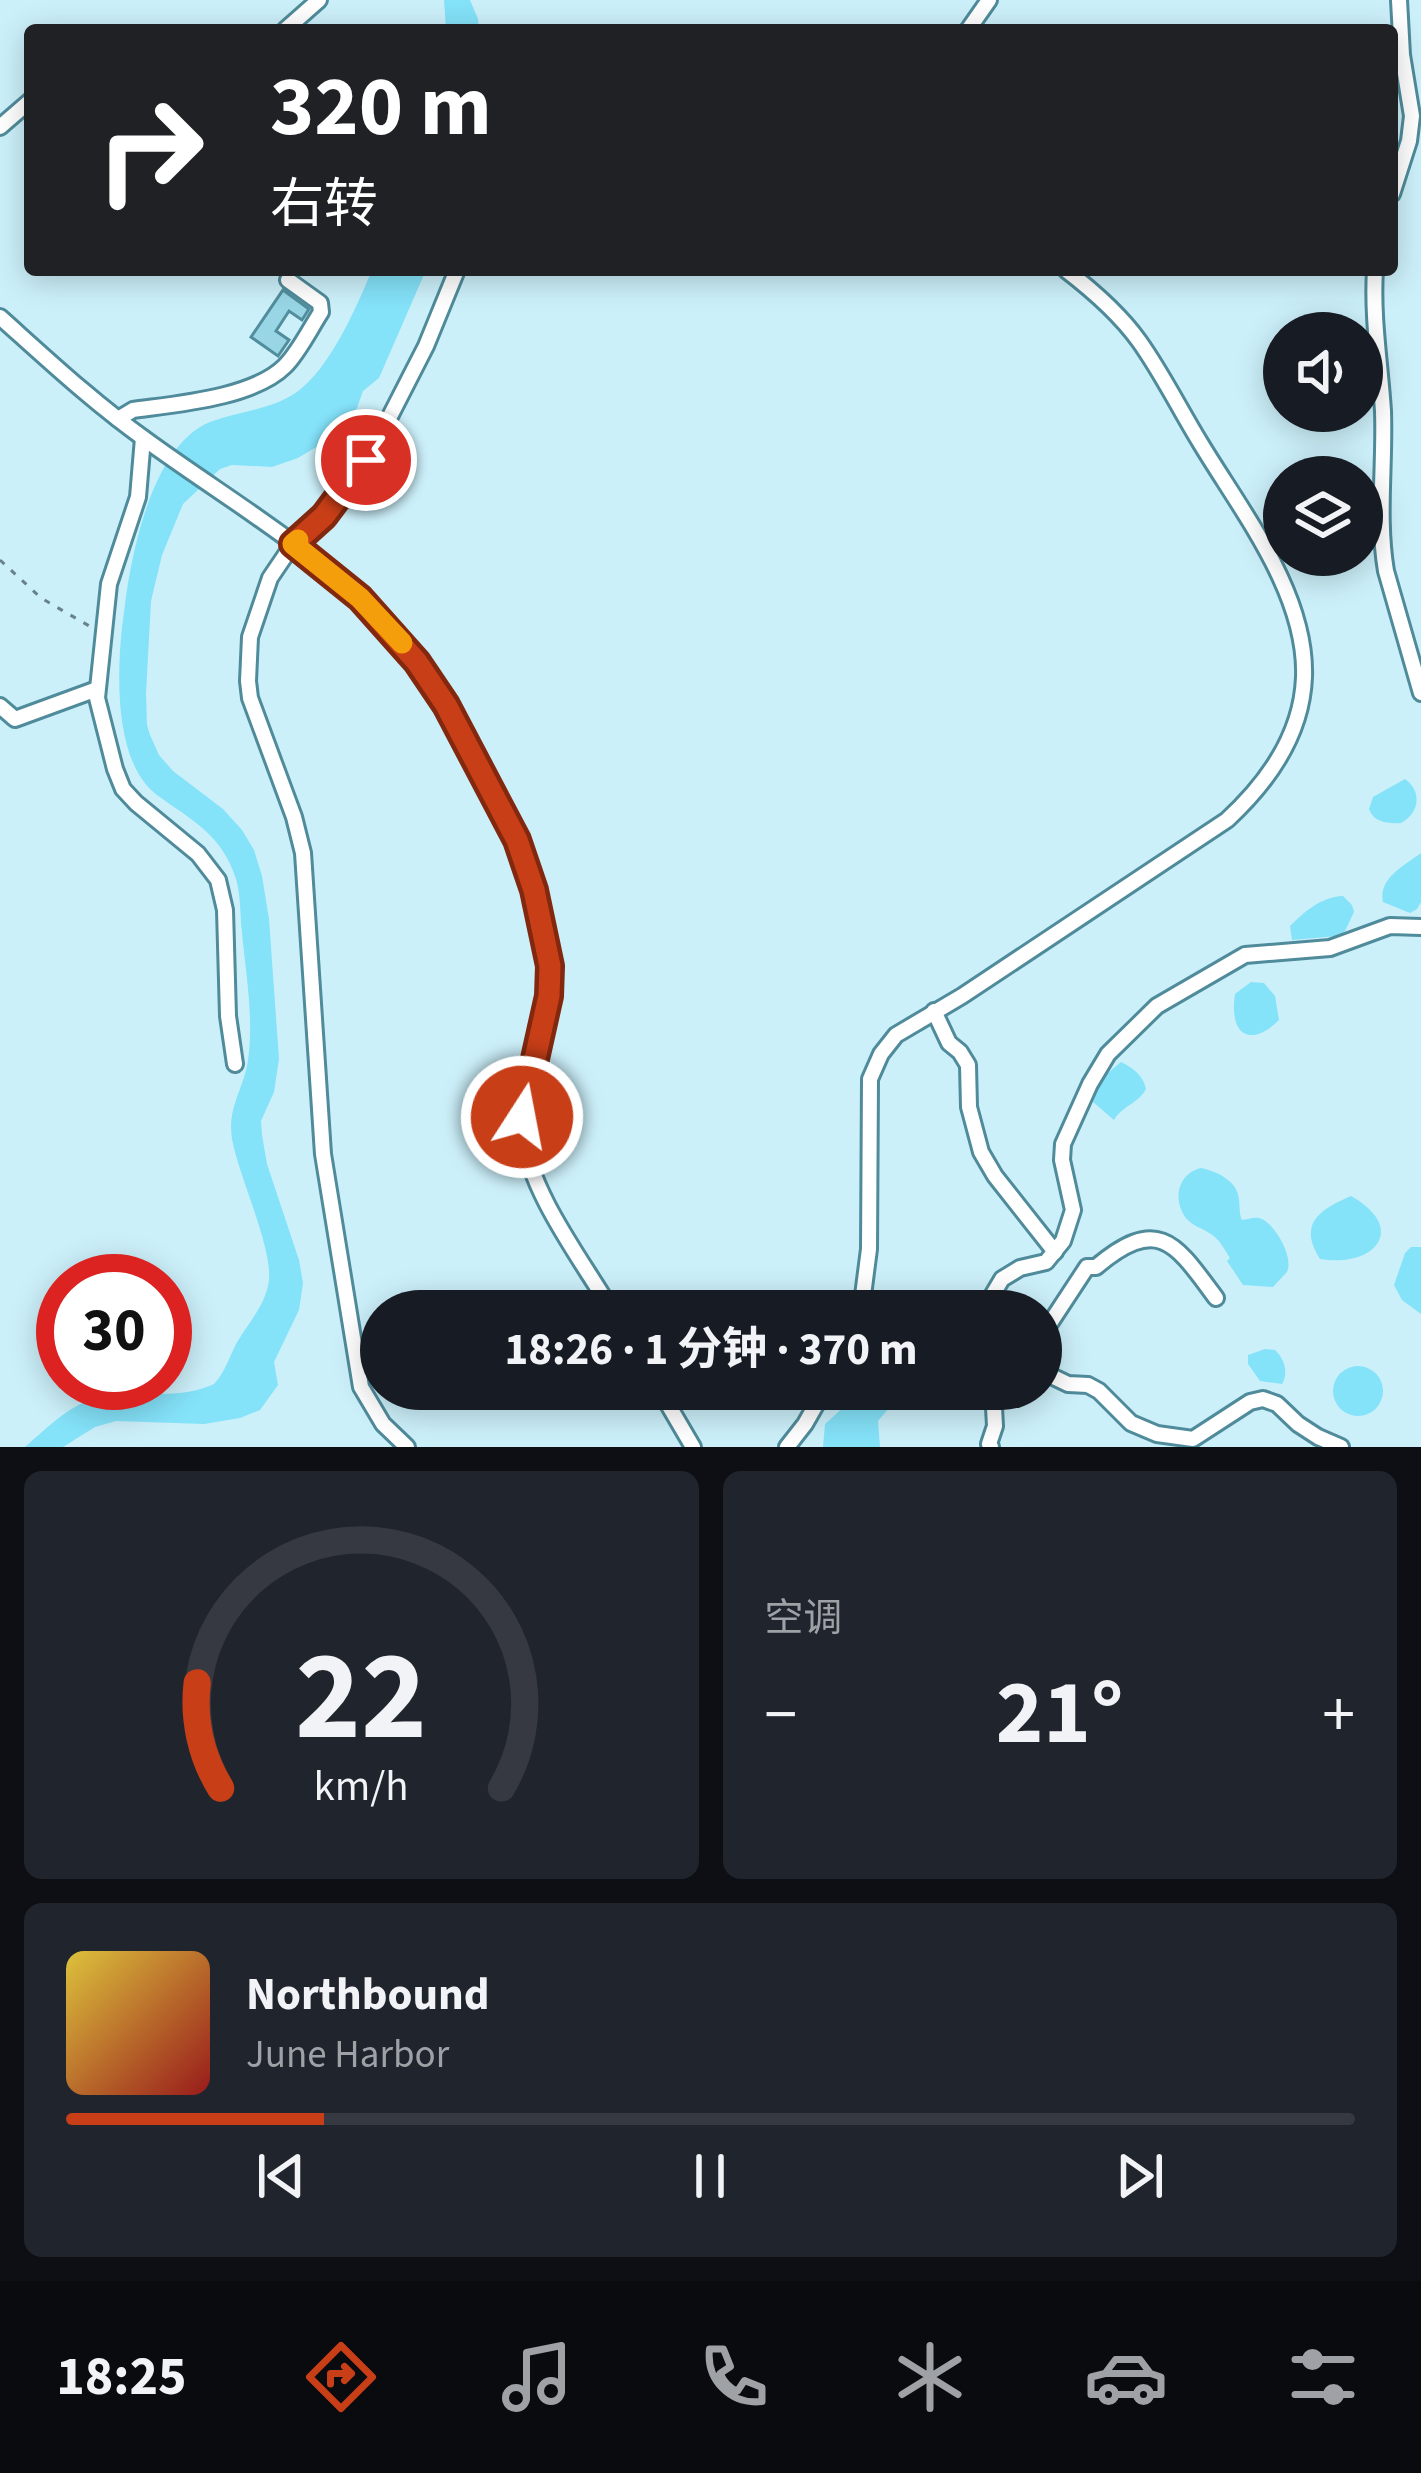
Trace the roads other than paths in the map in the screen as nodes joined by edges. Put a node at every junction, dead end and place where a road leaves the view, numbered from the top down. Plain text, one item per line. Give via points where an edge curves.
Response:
1 (319, 0) edge
2 (1399, 0) edge
3 (292, 24) edge
4 (24, 106) edge
5 (0, 128) edge
6 (1398, 176) edge
7 (455, 276) edge
8 (1073, 276) edge
9 (1375, 276) edge
10 (288, 280) dead end
11 (0, 317) edge
12 (118, 419) junction
13 (145, 440) junction
14 (293, 544) junction
15 (97, 689) junction
16 (1421, 693) edge
17 (3, 712) edge
18 (1421, 927) edge
19 (934, 1011) junction
20 (235, 1064) dead end
21 (1055, 1252) junction
22 (599, 1290) edge
23 (865, 1290) edge
24 (996, 1290) edge
25 (1216, 1298) dead end
26 (1062, 1305) edge
27 (1062, 1381) edge
28 (671, 1410) edge
29 (814, 1410) edge
30 (994, 1410) edge
31 (407, 1447) edge
32 (693, 1447) edge
33 (788, 1447) edge
34 (991, 1447) edge
35 (1341, 1447) edge

1 - 3 street
2 - 6 street via 1412,116
4 - 5 street
7 - 14 street via 366,460
8 - 19 street via 1139,341 1277,570 1300,638 1302,694 1272,768 1227,820
9 - 16 street via 1382,551
10 - 12 street via 321,312 283,368 239,390
11 - 12 street
12 - 13 street
13 - 14 street
13 - 15 street via 138,497 109,584
14 - 22 street via 360,598 417,662 517,840 550,966 524,1101 525,1148 544,1198
14 - 31 street via 261,601 248,681 304,853 323,1154 361,1387
15 - 17 street via 30,716
15 - 20 street via 123,789 218,880
18 - 21 street via 1390,926 1330,948 1245,955 1171,996 1126,1034 1090,1084 1063,1144 1073,1210
19 - 21 street via 968,1065 981,1152
19 - 23 street via 896,1035 869,1079
21 - 24 street
25 - 26 street via 1182,1253 1165,1242 1132,1242 1087,1267
27 - 35 street via 1099,1391 1131,1423 1157,1434 1193,1438 1263,1399
28 - 32 street
29 - 33 street
30 - 34 street

